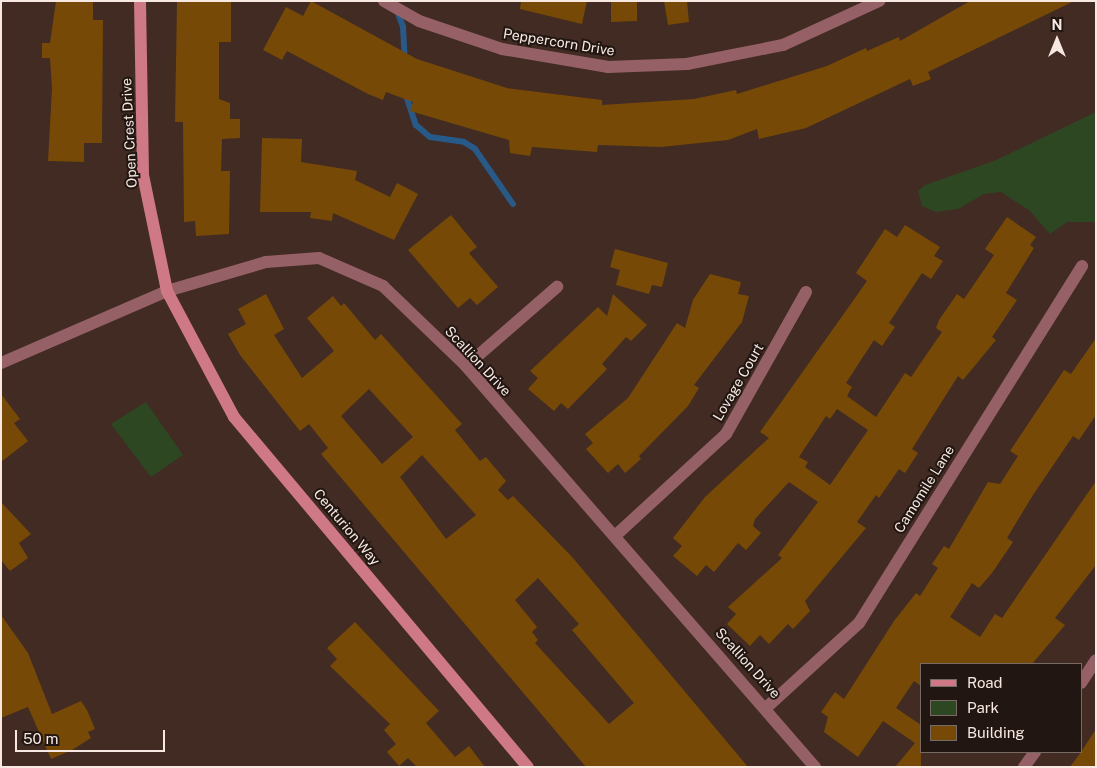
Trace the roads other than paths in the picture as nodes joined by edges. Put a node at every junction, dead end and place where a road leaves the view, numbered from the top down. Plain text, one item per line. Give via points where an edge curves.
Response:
1 (140, 1) edge
2 (384, 1) edge
3 (878, 1) edge
4 (1082, 266) dead end
5 (557, 287) dead end
6 (166, 291) junction
7 (806, 292) dead end
8 (1, 363) edge
9 (466, 366) junction
10 (615, 536) junction
11 (1096, 660) edge
12 (1082, 681) edge
13 (767, 707) junction
14 (1034, 753) edge
15 (528, 767) edge
16 (815, 767) edge
17 (1024, 767) edge

1 - 6 street, Open Crest Drive via 143,175
2 - 3 street, Peppercorn Drive via 419,21 502,49 608,67 687,64 783,45
4 - 13 street, Camomile Lane via 859,622
5 - 9 street
6 - 8 street, Scallion Drive
6 - 9 street, Scallion Drive via 266,262 319,258 383,286
6 - 15 street, Centurion Way via 234,417
7 - 10 street, Lovage Court via 726,434
9 - 10 street, Scallion Drive
10 - 13 street, Scallion Drive
11 - 12 street
13 - 16 street, Scallion Drive
14 - 17 street

